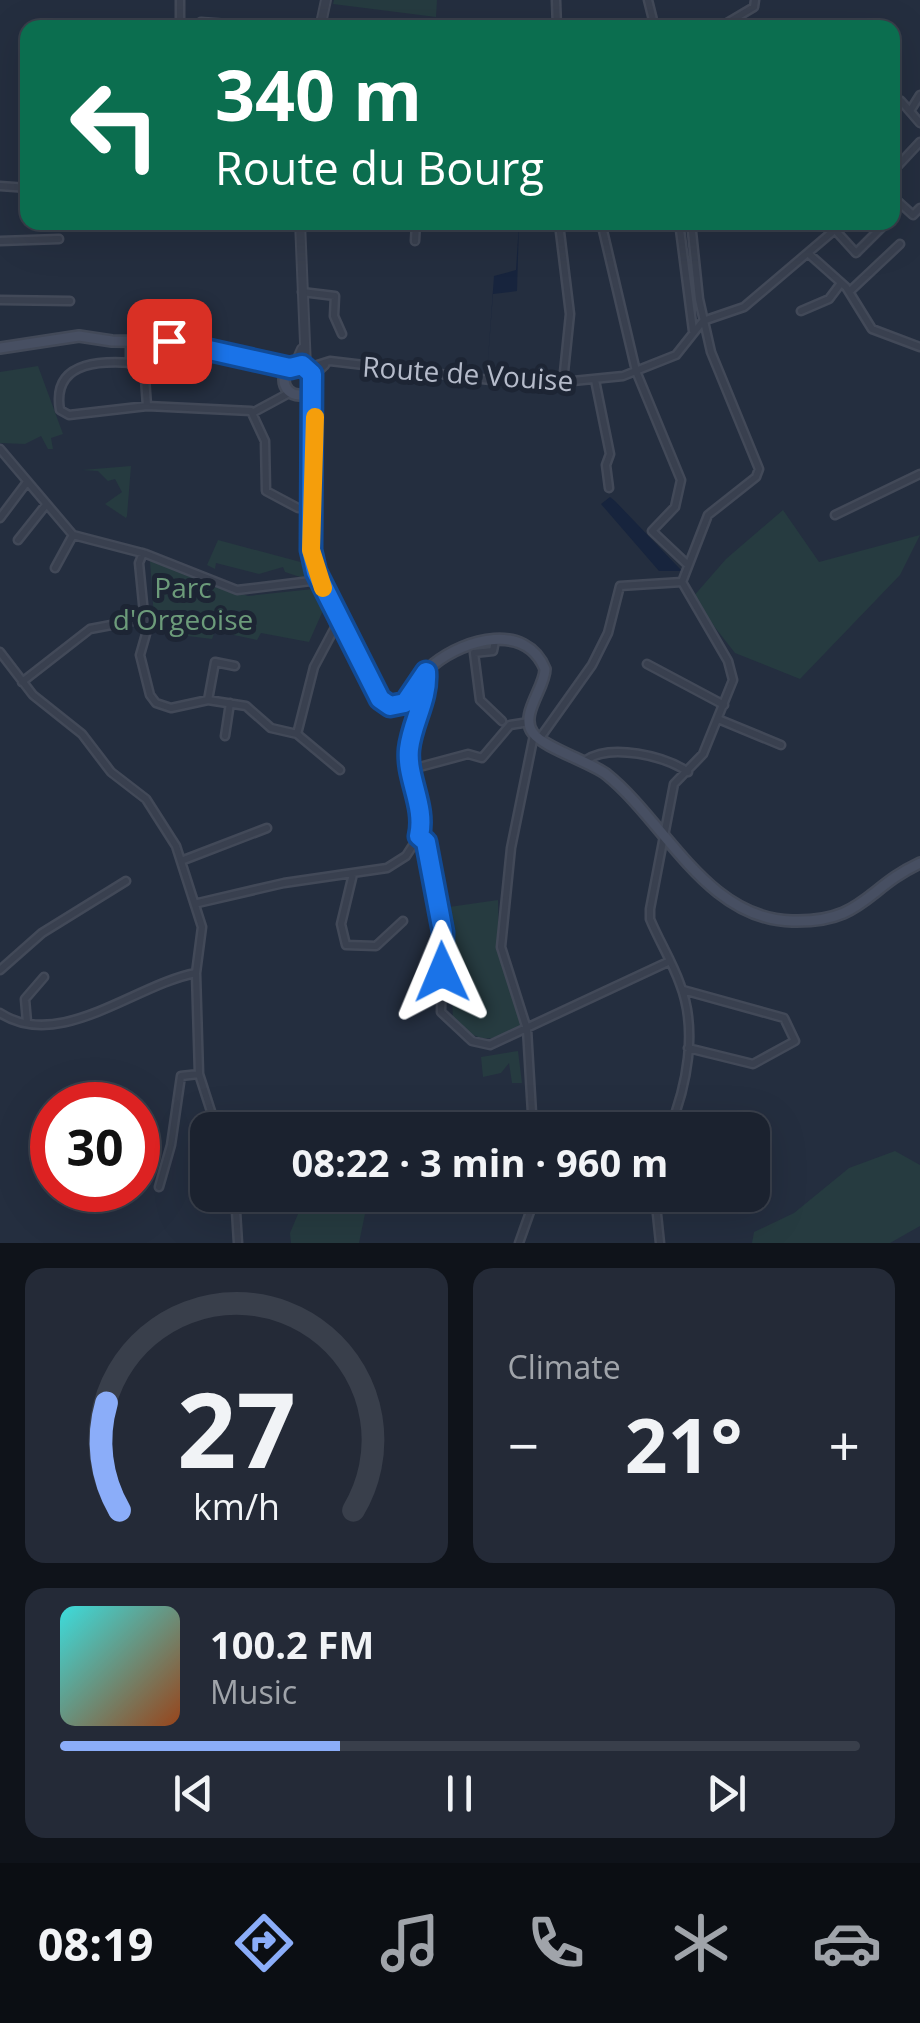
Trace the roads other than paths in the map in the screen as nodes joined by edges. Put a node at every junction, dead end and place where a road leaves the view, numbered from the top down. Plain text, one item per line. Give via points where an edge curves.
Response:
1 (756, 0) edge
2 (733, 20) edge
3 (920, 95) edge
4 (900, 102) edge
5 (910, 112) junction
6 (920, 123) edge
7 (920, 142) edge
8 (900, 163) edge
9 (900, 203) edge
10 (920, 208) edge
11 (300, 230) edge
12 (416, 230) edge
13 (603, 230) edge
14 (680, 230) edge
15 (692, 230) edge
16 (879, 230) edge
17 (836, 231) joint
18 (560, 232) dead end
19 (59, 239) dead end
20 (0, 242) edge
21 (415, 242) dead end
22 (900, 244) dead end
23 (810, 255) junction
24 (841, 282) junction
25 (301, 292) junction
26 (850, 292) junction
27 (0, 300) edge
28 (70, 301) dead end
29 (801, 311) dead end
30 (703, 322) junction
31 (694, 331) junction
32 (342, 334) dead end
33 (130, 342) junction
34 (920, 347) edge
35 (0, 348) edge
36 (130, 364) junction
37 (300, 370) junction
38 (636, 371) junction
39 (595, 380) junction
40 (563, 382) junction
41 (311, 388) junction
42 (295, 393) junction
43 (148, 406) junction
44 (254, 412) junction
45 (0, 449) edge
46 (314, 457) junction
47 (920, 474) edge
48 (27, 482) junction
49 (609, 488) dead end
50 (45, 506) junction
51 (298, 508) dead end
52 (835, 514) dead end
53 (0, 518) edge
54 (74, 536) junction
55 (18, 540) dead end
56 (142, 552) junction
57 (688, 566) junction
58 (56, 568) dead end
59 (319, 580) junction
60 (682, 582) junction
61 (143, 619) junction
62 (339, 620) junction
63 (494, 646) junction
64 (0, 652) edge
65 (647, 664) dead end
66 (235, 666) dead end
67 (426, 672) junction
68 (22, 682) junction
69 (208, 700) junction
70 (230, 704) junction
71 (724, 704) junction
72 (718, 719) junction
73 (506, 723) junction
74 (534, 732) junction
75 (298, 734) junction
76 (225, 736) dead end
77 (781, 744) dead end
78 (586, 760) junction
79 (412, 769) junction
80 (340, 770) dead end
81 (688, 772) junction
82 (268, 828) dead end
83 (419, 836) junction
84 (664, 836) junction
85 (182, 861) junction
86 (920, 863) edge
87 (353, 874) junction
88 (126, 881) dead end
89 (198, 904) junction
90 (403, 921) dead end
91 (670, 961) junction
92 (0, 970) edge
93 (196, 973) junction
94 (44, 977) dead end
95 (683, 990) junction
96 (0, 1013) edge
97 (26, 1022) junction
98 (527, 1029) junction
99 (688, 1048) junction
100 (199, 1074) junction
101 (211, 1112) edge
102 (533, 1112) edge
103 (676, 1112) edge
104 (160, 1184) edge
105 (237, 1212) edge
106 (530, 1212) edge
107 (657, 1212) edge
108 (238, 1243) edge
109 (520, 1243) edge
110 (660, 1243) edge

1 - 2 street
3 - 5 street
4 - 5 street
5 - 6 street
7 - 8 street
9 - 10 street via 913,215
11 - 25 street
12 - 21 street
13 - 38 street
14 - 31 street
15 - 30 street
16 - 17 street via 856,252
17 - 23 street, Route de Vouise
18 - 40 street via 570,314
19 - 20 street
22 - 26 street
23 - 24 street
23 - 30 street, Route de Vouise via 736,312
24 - 26 street
24 - 29 street via 829,299
25 - 32 street via 336,296 334,316
25 - 37 street
26 - 34 street via 872,329
27 - 28 street
30 - 31 street, Route de Vouise
30 - 57 street via 759,469 708,515
31 - 38 street, Route de Vouise via 676,355
33 - 35 main road via 79,336
33 - 36 street
33 - 37 main road via 179,342
36 - 43 street via 147,370
36 - 43 street via 88,364 65,377 58,388 60,410 80,415
37 - 40 street, Route de Vouise via 336,364
37 - 41 main road
37 - 42 main road
38 - 39 street, Route de Vouise
38 - 57 street via 681,480 676,507 652,531
39 - 40 street, Route de Vouise
39 - 49 street via 610,454
41 - 42 main road
41 - 46 main road
42 - 44 street
42 - 46 main road via 312,412
43 - 44 street
44 - 51 street via 265,441 266,491
45 - 48 street
46 - 59 main road via 311,550
47 - 52 street
48 - 50 street
48 - 53 street
50 - 54 street
50 - 55 street
54 - 56 street
54 - 58 street
56 - 59 street via 237,590
56 - 61 street
57 - 60 street
59 - 62 main road
60 - 71 street via 728,662 733,680
60 - 74 street via 620,586 592,665
61 - 68 street via 90,629
61 - 69 street via 140,655 156,703 171,708
62 - 67 main road via 385,703 405,703
62 - 75 street via 314,667
63 - 67 main road via 465,645
63 - 73 street via 474,653 480,700
63 - 74 main road via 526,643 542,661
64 - 68 street
65 - 71 street
66 - 69 street via 215,662
67 - 79 street via 410,746
68 - 85 street via 146,800
69 - 70 street
70 - 75 street via 254,711 279,732
70 - 76 street
71 - 72 street
72 - 77 street
72 - 81 street
73 - 74 street
73 - 79 street via 482,758 468,754
74 - 78 main road
74 - 98 street via 510,848 501,947
75 - 80 street
78 - 81 street via 595,754 654,756
78 - 84 main road via 622,788
79 - 83 street
81 - 84 street via 674,784
82 - 85 street
83 - 87 street via 394,865
83 - 98 street via 426,842 443,932 442,1012 448,1024 490,1045
84 - 86 main road via 721,892 752,911 790,921 844,915
84 - 91 street via 650,919
85 - 89 street
87 - 89 street
87 - 90 street via 341,924 346,945 376,946
88 - 92 street via 42,933
89 - 93 street
91 - 95 street
91 - 98 street
93 - 97 street via 61,1023
93 - 100 street
94 - 97 street via 24,1000
95 - 99 street
95 - 99 street via 784,1018 795,1041 753,1064
96 - 97 street
98 - 102 street
99 - 103 street
100 - 101 street
100 - 104 street via 181,1076
105 - 108 street
106 - 109 street
107 - 110 street

